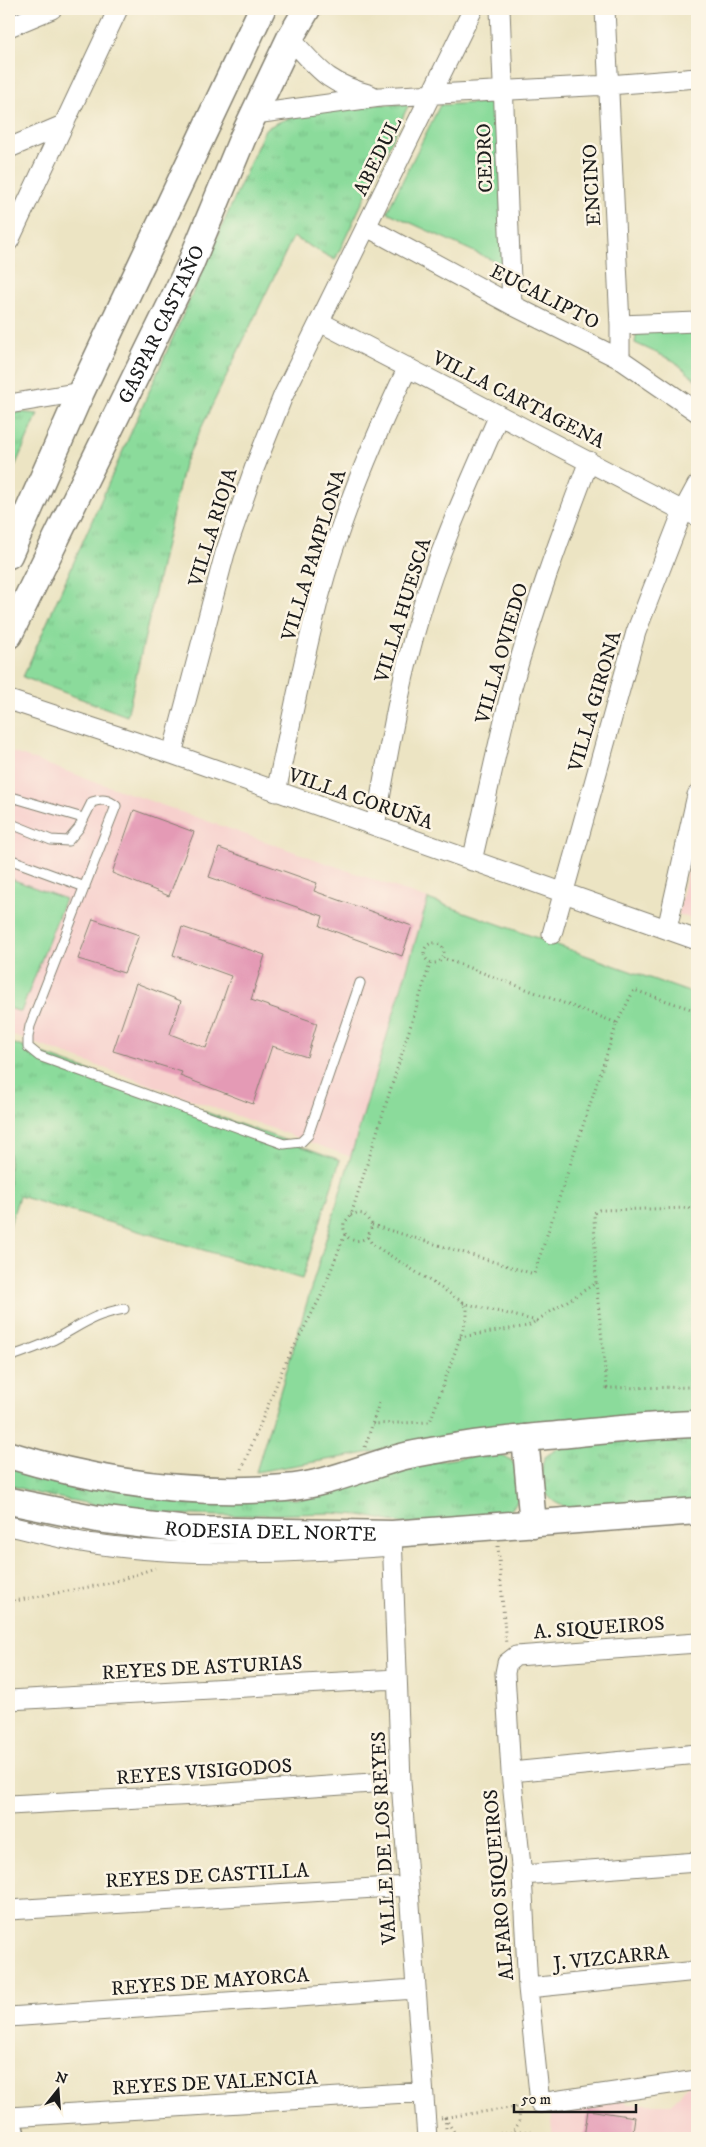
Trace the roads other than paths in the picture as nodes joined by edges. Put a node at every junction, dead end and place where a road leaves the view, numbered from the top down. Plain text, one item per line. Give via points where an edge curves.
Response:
1 (52, 9) edge
2 (118, 9) edge
3 (262, 9) edge
4 (307, 9) edge
5 (474, 9) edge
6 (500, 9) edge
7 (605, 9) edge
8 (9, 27) edge
9 (290, 38) junction
10 (697, 78) edge
11 (609, 85) junction
12 (504, 91) junction
13 (432, 95) junction
14 (380, 97) junction
15 (255, 114) junction
16 (63, 125) junction
17 (207, 126) junction
18 (243, 137) junction
19 (9, 148) edge
20 (368, 227) junction
21 (9, 242) edge
22 (512, 305) junction
23 (320, 322) junction
24 (697, 322) edge
25 (620, 325) junction
26 (620, 359) junction
27 (408, 367) junction
28 (81, 392) junction
29 (9, 404) edge
30 (697, 412) edge
31 (499, 415) junction
32 (589, 461) junction
33 (697, 486) edge
34 (690, 514) edge
35 (9, 555) edge
36 (9, 635) edge
37 (9, 700) edge
38 (172, 754) junction
39 (276, 792) junction
40 (697, 795) edge
41 (9, 803) edge
42 (83, 818) junction
43 (9, 823) edge
44 (375, 826) junction
45 (9, 859) edge
46 (472, 861) junction
47 (85, 887) junction
48 (564, 894) junction
49 (667, 929) junction
50 (552, 934) dead end
51 (697, 940) edge
52 (360, 982) dead end
53 (124, 1309) dead end
54 (9, 1357) edge
55 (697, 1424) edge
56 (525, 1438) junction
57 (9, 1455) edge
58 (9, 1500) edge
59 (697, 1511) edge
60 (533, 1524) junction
61 (9, 1526) edge
62 (392, 1540) junction
63 (697, 1643) edge
64 (507, 1663) joint
65 (397, 1679) junction
66 (9, 1700) edge
67 (697, 1754) edge
68 (511, 1772) junction
69 (401, 1781) junction
70 (9, 1805) edge
71 (697, 1862) edge
72 (522, 1875) junction
73 (408, 1886) junction
74 (9, 1910) edge
75 (697, 1971) edge
76 (528, 1988) junction
77 (415, 1989) junction
78 (9, 2016) edge
79 (697, 2080) edge
80 (423, 2092) junction
81 (9, 2116) edge
82 (9, 2125) edge
83 (426, 2129) edge
84 (12, 2138) edge

1 - 8 street
2 - 16 street
3 - 17 street, GASPAR CASTAÑO
4 - 9 street, GASPAR CASTAÑO
5 - 13 street, ABEDUL
6 - 12 street, CEDRO
7 - 11 street, ENCINO
9 - 14 street via 334,82
9 - 15 street, GASPAR CASTAÑO
10 - 11 street
11 - 12 street
11 - 25 street, ENCINO
12 - 13 street
12 - 22 street, CEDRO
13 - 14 street
13 - 20 street, ABEDUL
14 - 15 street
15 - 18 street, GASPAR CASTAÑO
16 - 19 street
16 - 21 street
17 - 18 street
17 - 28 street, GASPAR CASTAÑO
18 - 36 street, GASPAR CASTAÑO via 190,265
20 - 22 street, EUCALIPTO
20 - 23 street, ABEDUL
22 - 26 street, EUCALIPTO
23 - 27 street, VILLA CARTAGENA
23 - 38 street, VILLA RIOJA via 283,396 254,468 225,553
24 - 25 street
25 - 26 street, ENCINO
26 - 30 street, EUCALIPTO
27 - 31 street, VILLA CARTAGENA
27 - 39 street, VILLA PAMPLONA via 348,505 320,597
28 - 29 street
28 - 35 street, GASPAR CASTAÑO
31 - 32 street, VILLA CARTAGENA
31 - 44 street, VILLA HUESCA via 454,519 420,614 403,680
32 - 34 street, VILLA CARTAGENA
32 - 46 street, VILLA OVIEDO via 530,626 511,691
33 - 34 street, VILLA GIRONA
34 - 48 street, VILLA GIRONA via 636,632
37 - 38 street, VILLA CORUÑA
38 - 39 street, VILLA CORUÑA
39 - 44 street, VILLA CORUÑA
40 - 49 street
41 - 42 lane via 15,798 28,800
42 - 43 lane via 68,842 51,840
42 - 47 lane via 92,802 102,799 116,806
44 - 46 street, VILLA CORUÑA
45 - 47 lane
46 - 48 street, VILLA CORUÑA
47 - 52 lane via 30,1026 28,1047 39,1056 260,1136 284,1144 301,1142 308,1135
48 - 49 street, VILLA CORUÑA
48 - 50 street, VILLA GIRONA
49 - 51 street, VILLA CORUÑA
53 - 54 lane via 91,1318 55,1339
55 - 56 street, RODESIA DEL NORTE
56 - 57 street, RODESIA DEL NORTE via 443,1448 319,1483 233,1490 140,1484 42,1465
56 - 60 street
58 - 62 street, RODESIA DEL NORTE via 98,1520 187,1530
59 - 60 street, RODESIA DEL NORTE
60 - 62 street, RODESIA DEL NORTE
61 - 62 street via 94,1544 178,1552 286,1553
62 - 65 street, VALLE DE LOS REYES
63 - 64 street, A. SIQUEIROS via 516,1656
64 - 68 street, ALFARO SIQUEIROS
65 - 66 street, REYES DE ASTURIAS
65 - 69 street, VALLE DE LOS REYES
67 - 68 street
68 - 72 street, ALFARO SIQUEIROS
69 - 70 street, REYES VISIGODOS
69 - 73 street, VALLE DE LOS REYES
71 - 72 street
72 - 76 street, ALFARO SIQUEIROS
73 - 74 street, REYES DE CASTILLA
73 - 77 street, VALLE DE LOS REYES
75 - 76 street, J. VIZCARRA
76 - 79 street, ALFARO SIQUEIROS via 540,2103
77 - 78 street, REYES DE MAYORCA
77 - 80 street, VALLE DE LOS REYES
80 - 81 street, REYES DE VALENCIA
80 - 83 street, VALLE DE LOS REYES
82 - 84 street

